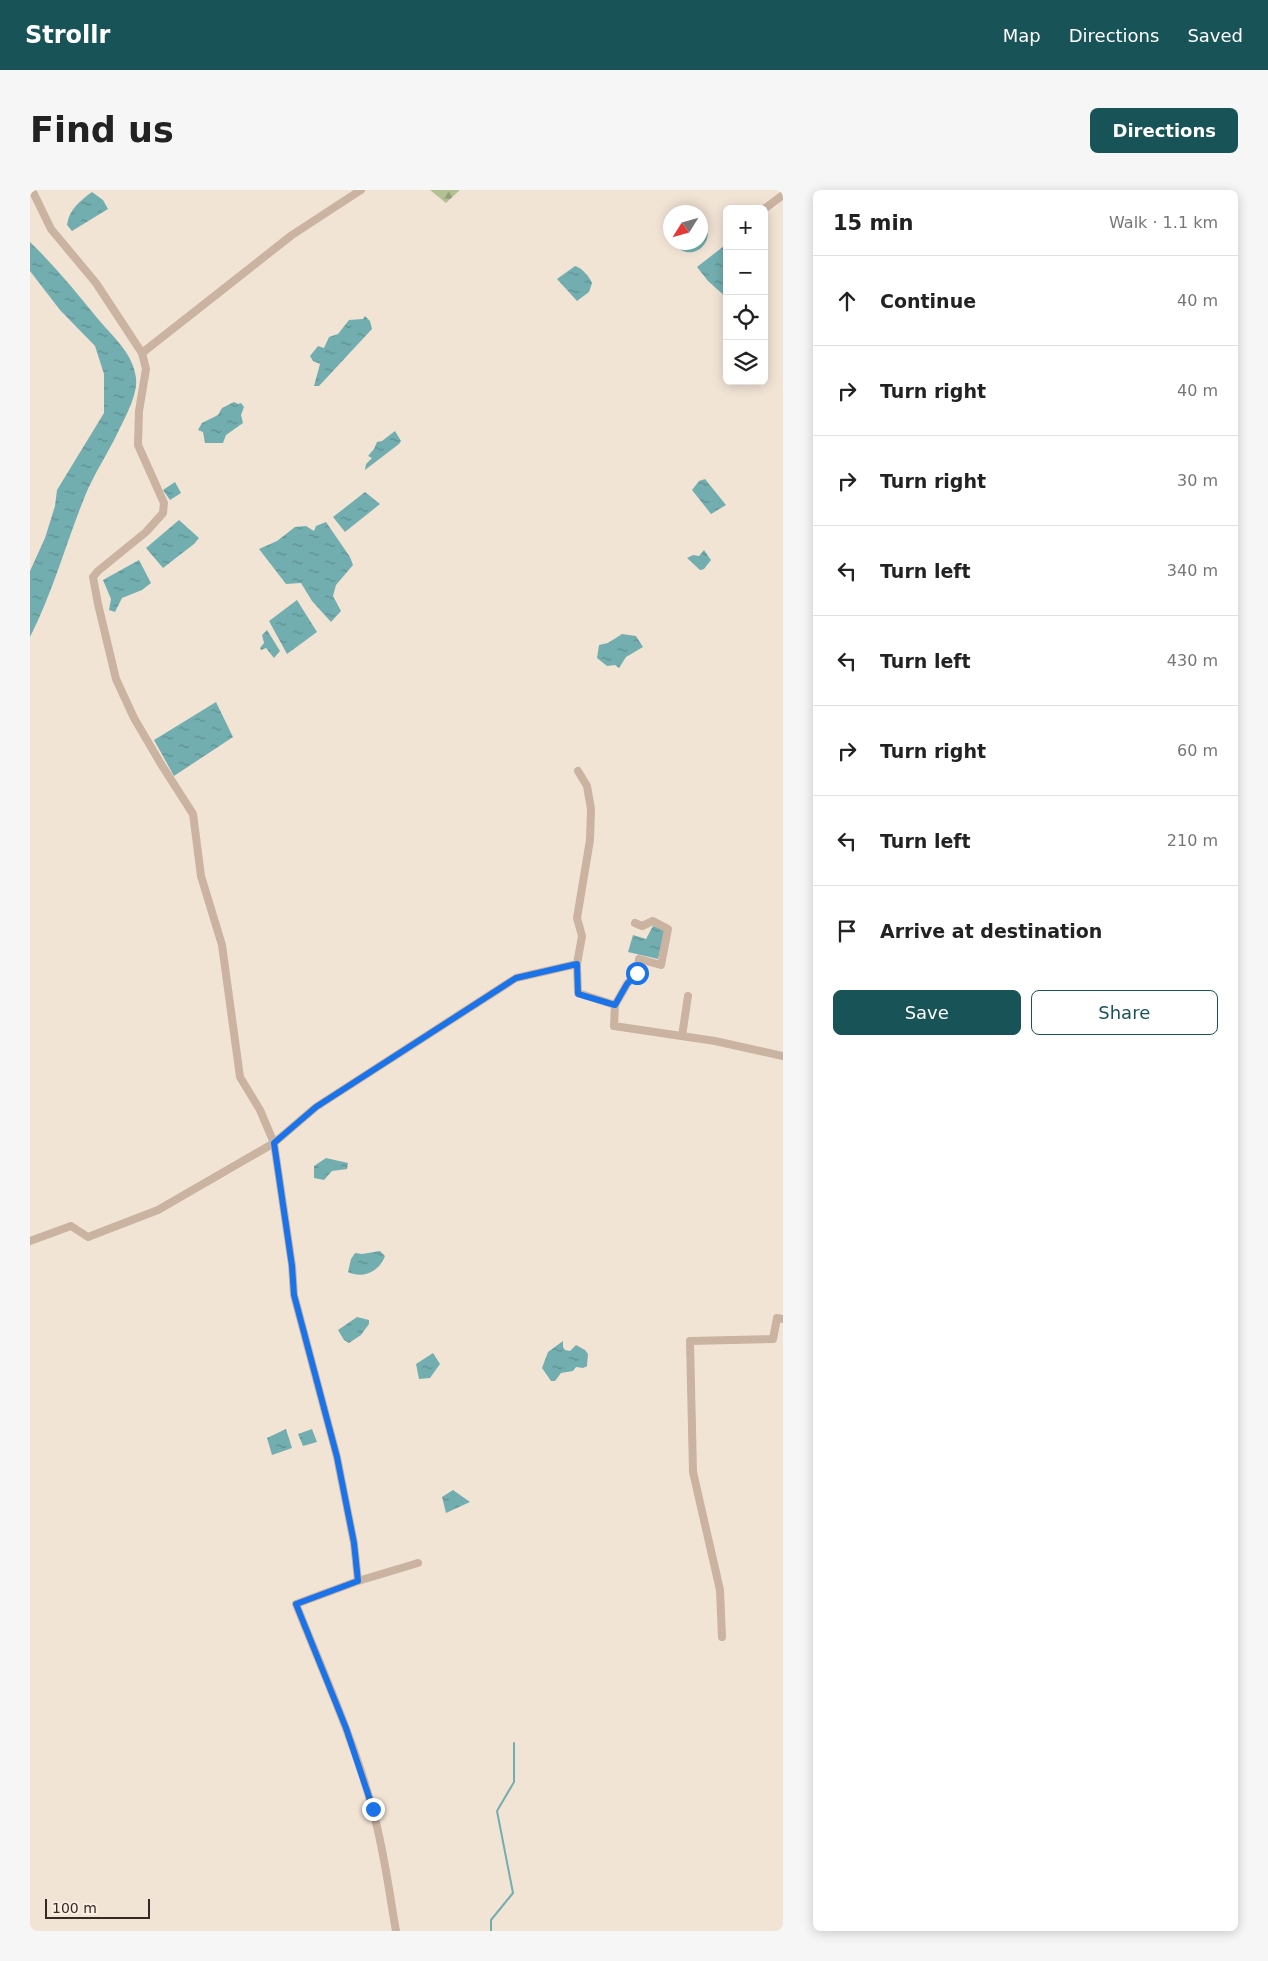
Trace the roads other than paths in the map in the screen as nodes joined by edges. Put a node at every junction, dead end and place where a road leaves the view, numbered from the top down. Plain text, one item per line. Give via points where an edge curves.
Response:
1 (32, 190) edge
2 (361, 190) edge
3 (783, 195) edge
4 (768, 206) edge
5 (142, 353) junction
6 (578, 771) dead end
7 (635, 923) dead end
8 (577, 964) junction
9 (688, 996) dead end
10 (615, 1005) junction
11 (682, 1036) junction
12 (783, 1056) edge
13 (274, 1143) junction
14 (30, 1241) edge
15 (783, 1319) edge
16 (418, 1563) dead end
17 (358, 1581) junction
18 (722, 1637) dead end
19 (396, 1931) edge

1 - 5 street via 51,229 96,283
2 - 5 street via 292,235
3 - 4 street
5 - 13 street via 146,369 139,411 138,445 164,503 163,513 146,532 93,577 116,678 134,718 193,814 201,876 222,945 240,1077 260,1110
6 - 8 street via 587,786 591,810 590,840 577,918 582,936
7 - 10 street via 642,926 653,921 668,929 661,965 639,959 637,973
8 - 10 street via 578,994
8 - 13 street via 516,978 316,1107
9 - 11 street
10 - 11 street via 614,1026
11 - 12 street
13 - 14 street via 158,1210 88,1237 71,1226
13 - 17 street via 294,1295 337,1457
15 - 18 street via 777,1318 773,1339 690,1341 693,1472 720,1590
16 - 17 street
17 - 19 street via 296,1604 346,1728 373,1809

